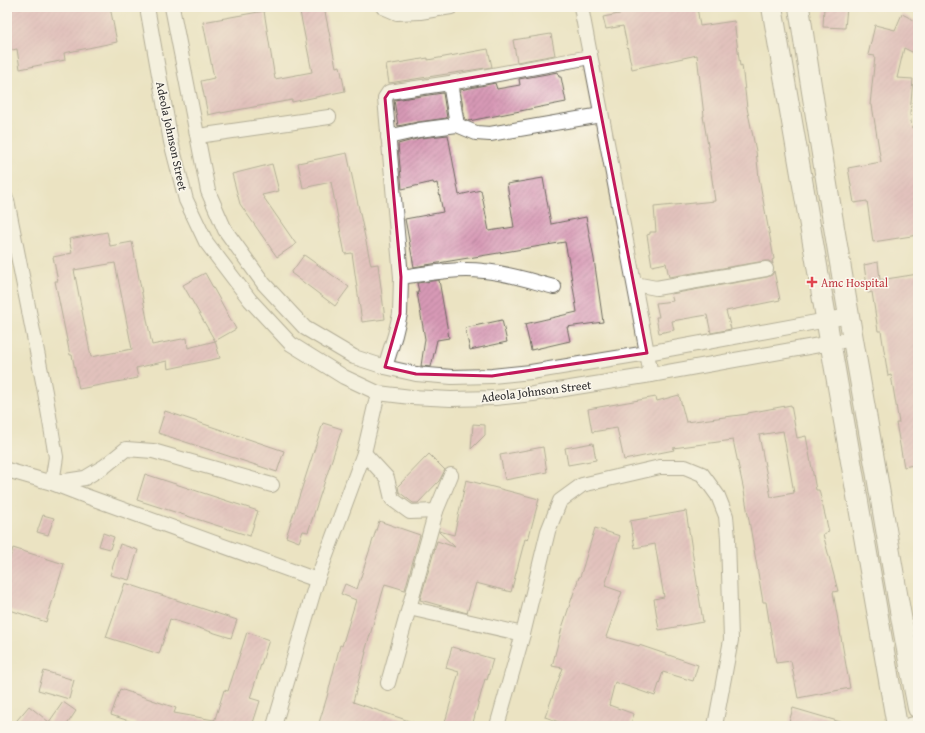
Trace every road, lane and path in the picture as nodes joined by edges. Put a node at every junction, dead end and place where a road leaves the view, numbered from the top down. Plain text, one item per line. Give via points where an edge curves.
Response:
1 (147, 7) edge
2 (172, 7) edge
3 (382, 7) edge
4 (451, 7) edge
5 (581, 7) edge
6 (772, 7) edge
7 (799, 7) edge
8 (590, 57) junction
9 (450, 83) junction
10 (601, 115) junction
11 (329, 117) dead end
12 (457, 125) junction
13 (198, 136) junction
14 (388, 137) junction
15 (7, 200) edge
16 (766, 269) dead end
17 (401, 276) junction
18 (635, 284) junction
19 (554, 287) dead end
20 (849, 316) junction
21 (827, 320) junction
22 (853, 339) junction
23 (831, 343) junction
24 (647, 353) junction
25 (385, 367) junction
26 (651, 375) junction
27 (378, 393) junction
28 (364, 453) junction
29 (7, 470) edge
30 (451, 475) dead end
31 (52, 483) junction
32 (272, 485) dead end
33 (436, 511) junction
34 (317, 580) junction
35 (409, 608) junction
36 (523, 634) junction
37 (388, 683) dead end
38 (917, 702) edge
39 (893, 706) junction
40 (918, 723) edge
41 (274, 726) edge
42 (497, 726) edge
43 (715, 726) edge
44 (897, 726) edge
45 (906, 726) edge

1 - 27 street, Adeola Johnson Street via 173,149 186,200 206,242 250,300 291,344 344,377
2 - 13 street, Adeola Johnson Street
3 - 4 street via 397,13
5 - 8 street
6 - 21 street
7 - 20 street
8 - 9 street
8 - 10 street
9 - 12 street
9 - 14 street via 389,92 385,98
10 - 12 street via 490,134 476,133
10 - 18 street
11 - 13 street
12 - 14 street
13 - 25 street, Adeola Johnson Street via 208,191 225,230 264,284 305,328 354,357
14 - 17 street
15 - 31 street via 56,457
16 - 18 street via 656,288
17 - 19 street via 455,270 484,271
17 - 25 street via 400,314
18 - 24 street
20 - 21 street, Adeola Johnson Street
20 - 22 street
21 - 23 street
21 - 24 street, Adeola Johnson Street
22 - 23 street, Adeola Johnson Street
22 - 38 street
23 - 26 street, Adeola Johnson Street
23 - 39 street
24 - 25 street, Adeola Johnson Street via 492,376 416,374
24 - 26 street
26 - 27 street, Adeola Johnson Street via 495,398 438,399
27 - 28 street
28 - 33 street via 387,478 392,499 410,512
28 - 34 street
29 - 31 street
30 - 33 street
31 - 32 street via 85,478 126,449 153,450
31 - 34 street
33 - 35 street
34 - 41 street
35 - 36 street
35 - 37 street
36 - 42 street
36 - 43 street via 548,531 560,501 582,485 660,467 685,467 702,474 722,505 728,538 731,640
38 - 39 street
39 - 44 street
40 - 45 street

